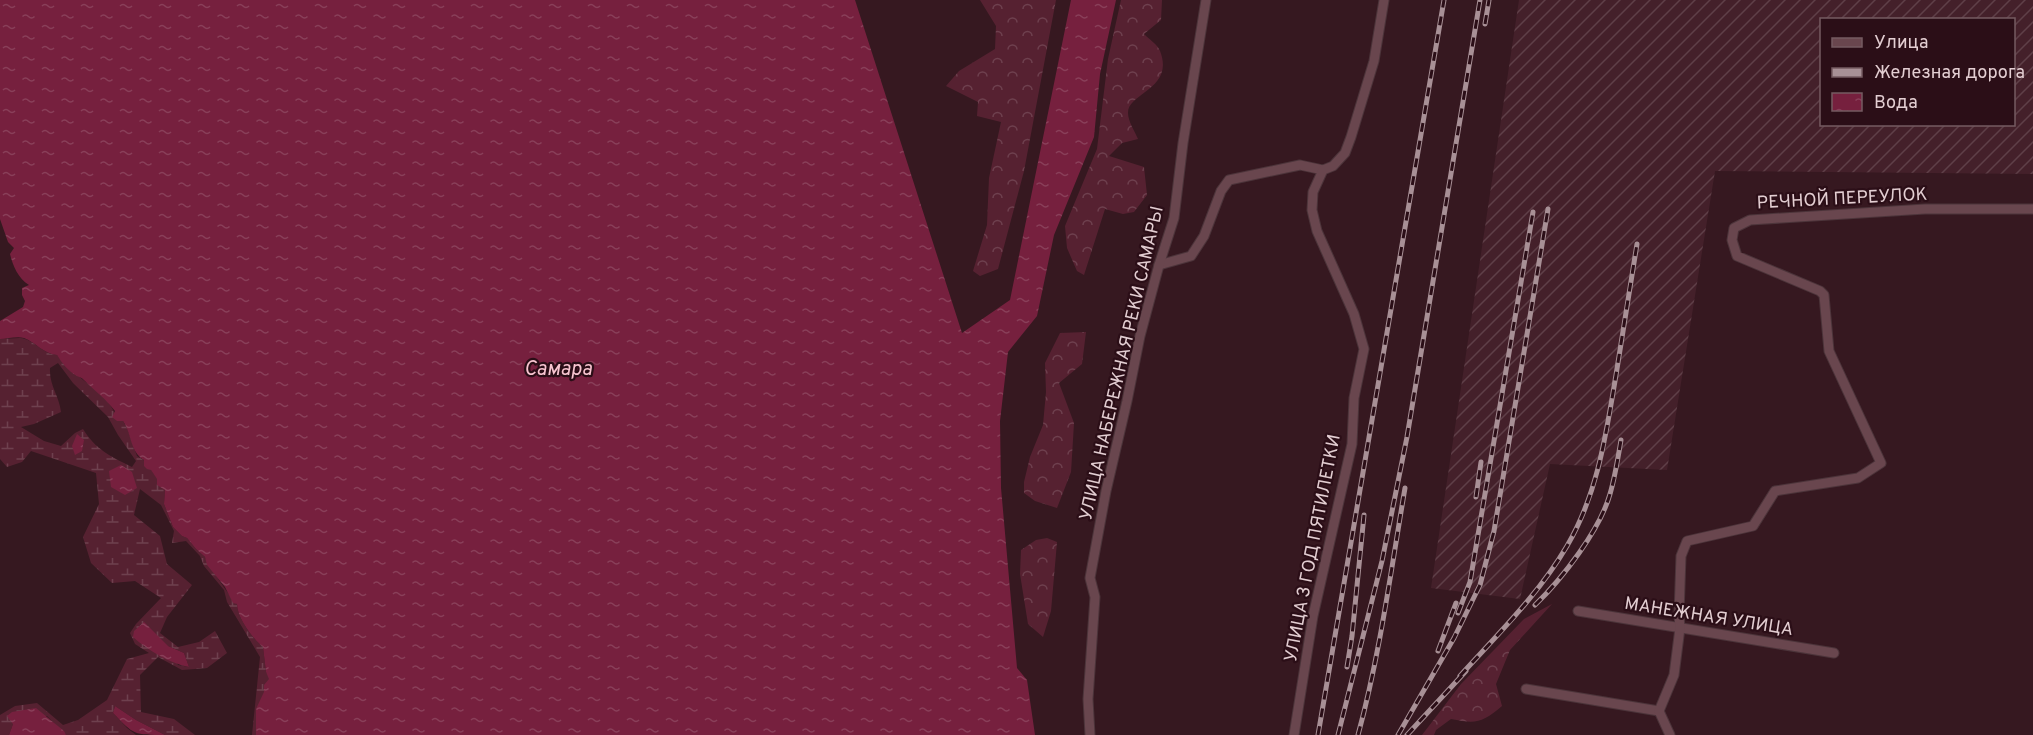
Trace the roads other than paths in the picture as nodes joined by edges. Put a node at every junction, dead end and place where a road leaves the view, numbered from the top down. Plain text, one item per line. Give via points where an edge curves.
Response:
1 (1206, 0) edge
2 (1384, 0) edge
3 (1323, 170) junction
4 (2033, 209) edge
5 (1159, 265) junction
6 (1578, 611) dead end
7 (1680, 628) junction
8 (1834, 653) dead end
9 (1526, 689) dead end
10 (1659, 711) junction
11 (1090, 735) edge
12 (1294, 735) edge
13 (1670, 735) edge

1 - 5 street, УЛИЦА НАБЕРЕЖНАЯ РЕКИ САМАРЫ via 1174,218
2 - 3 street, УЛИЦА 3 ГОД ПЯТИЛЕТКИ via 1374,61 1350,137 1344,153 1333,166
3 - 5 street via 1300,165 1229,180 1191,256
3 - 12 street, УЛИЦА 3 ГОД ПЯТИЛЕТКИ via 1313,192 1314,221 1354,314 1364,349 1354,398 1352,444 1313,616
4 - 7 street, РЕЧНОЙ ПЕРЕУЛОК via 1925,209 1761,219 1734,228 1732,240 1737,256 1824,295 1829,351 1881,463 1858,478 1774,490 1754,526 1687,541 1681,556
5 - 11 street, УЛИЦА НАБЕРЕЖНАЯ РЕКИ САМАРЫ via 1140,336 1090,578 1095,597 1088,699
6 - 7 street, МАНЕЖНАЯ УЛИЦА
7 - 8 street, МАНЕЖНАЯ УЛИЦА
7 - 10 street, РЕЧНОЙ ПЕРЕУЛОК via 1674,675
9 - 10 street
10 - 13 street

